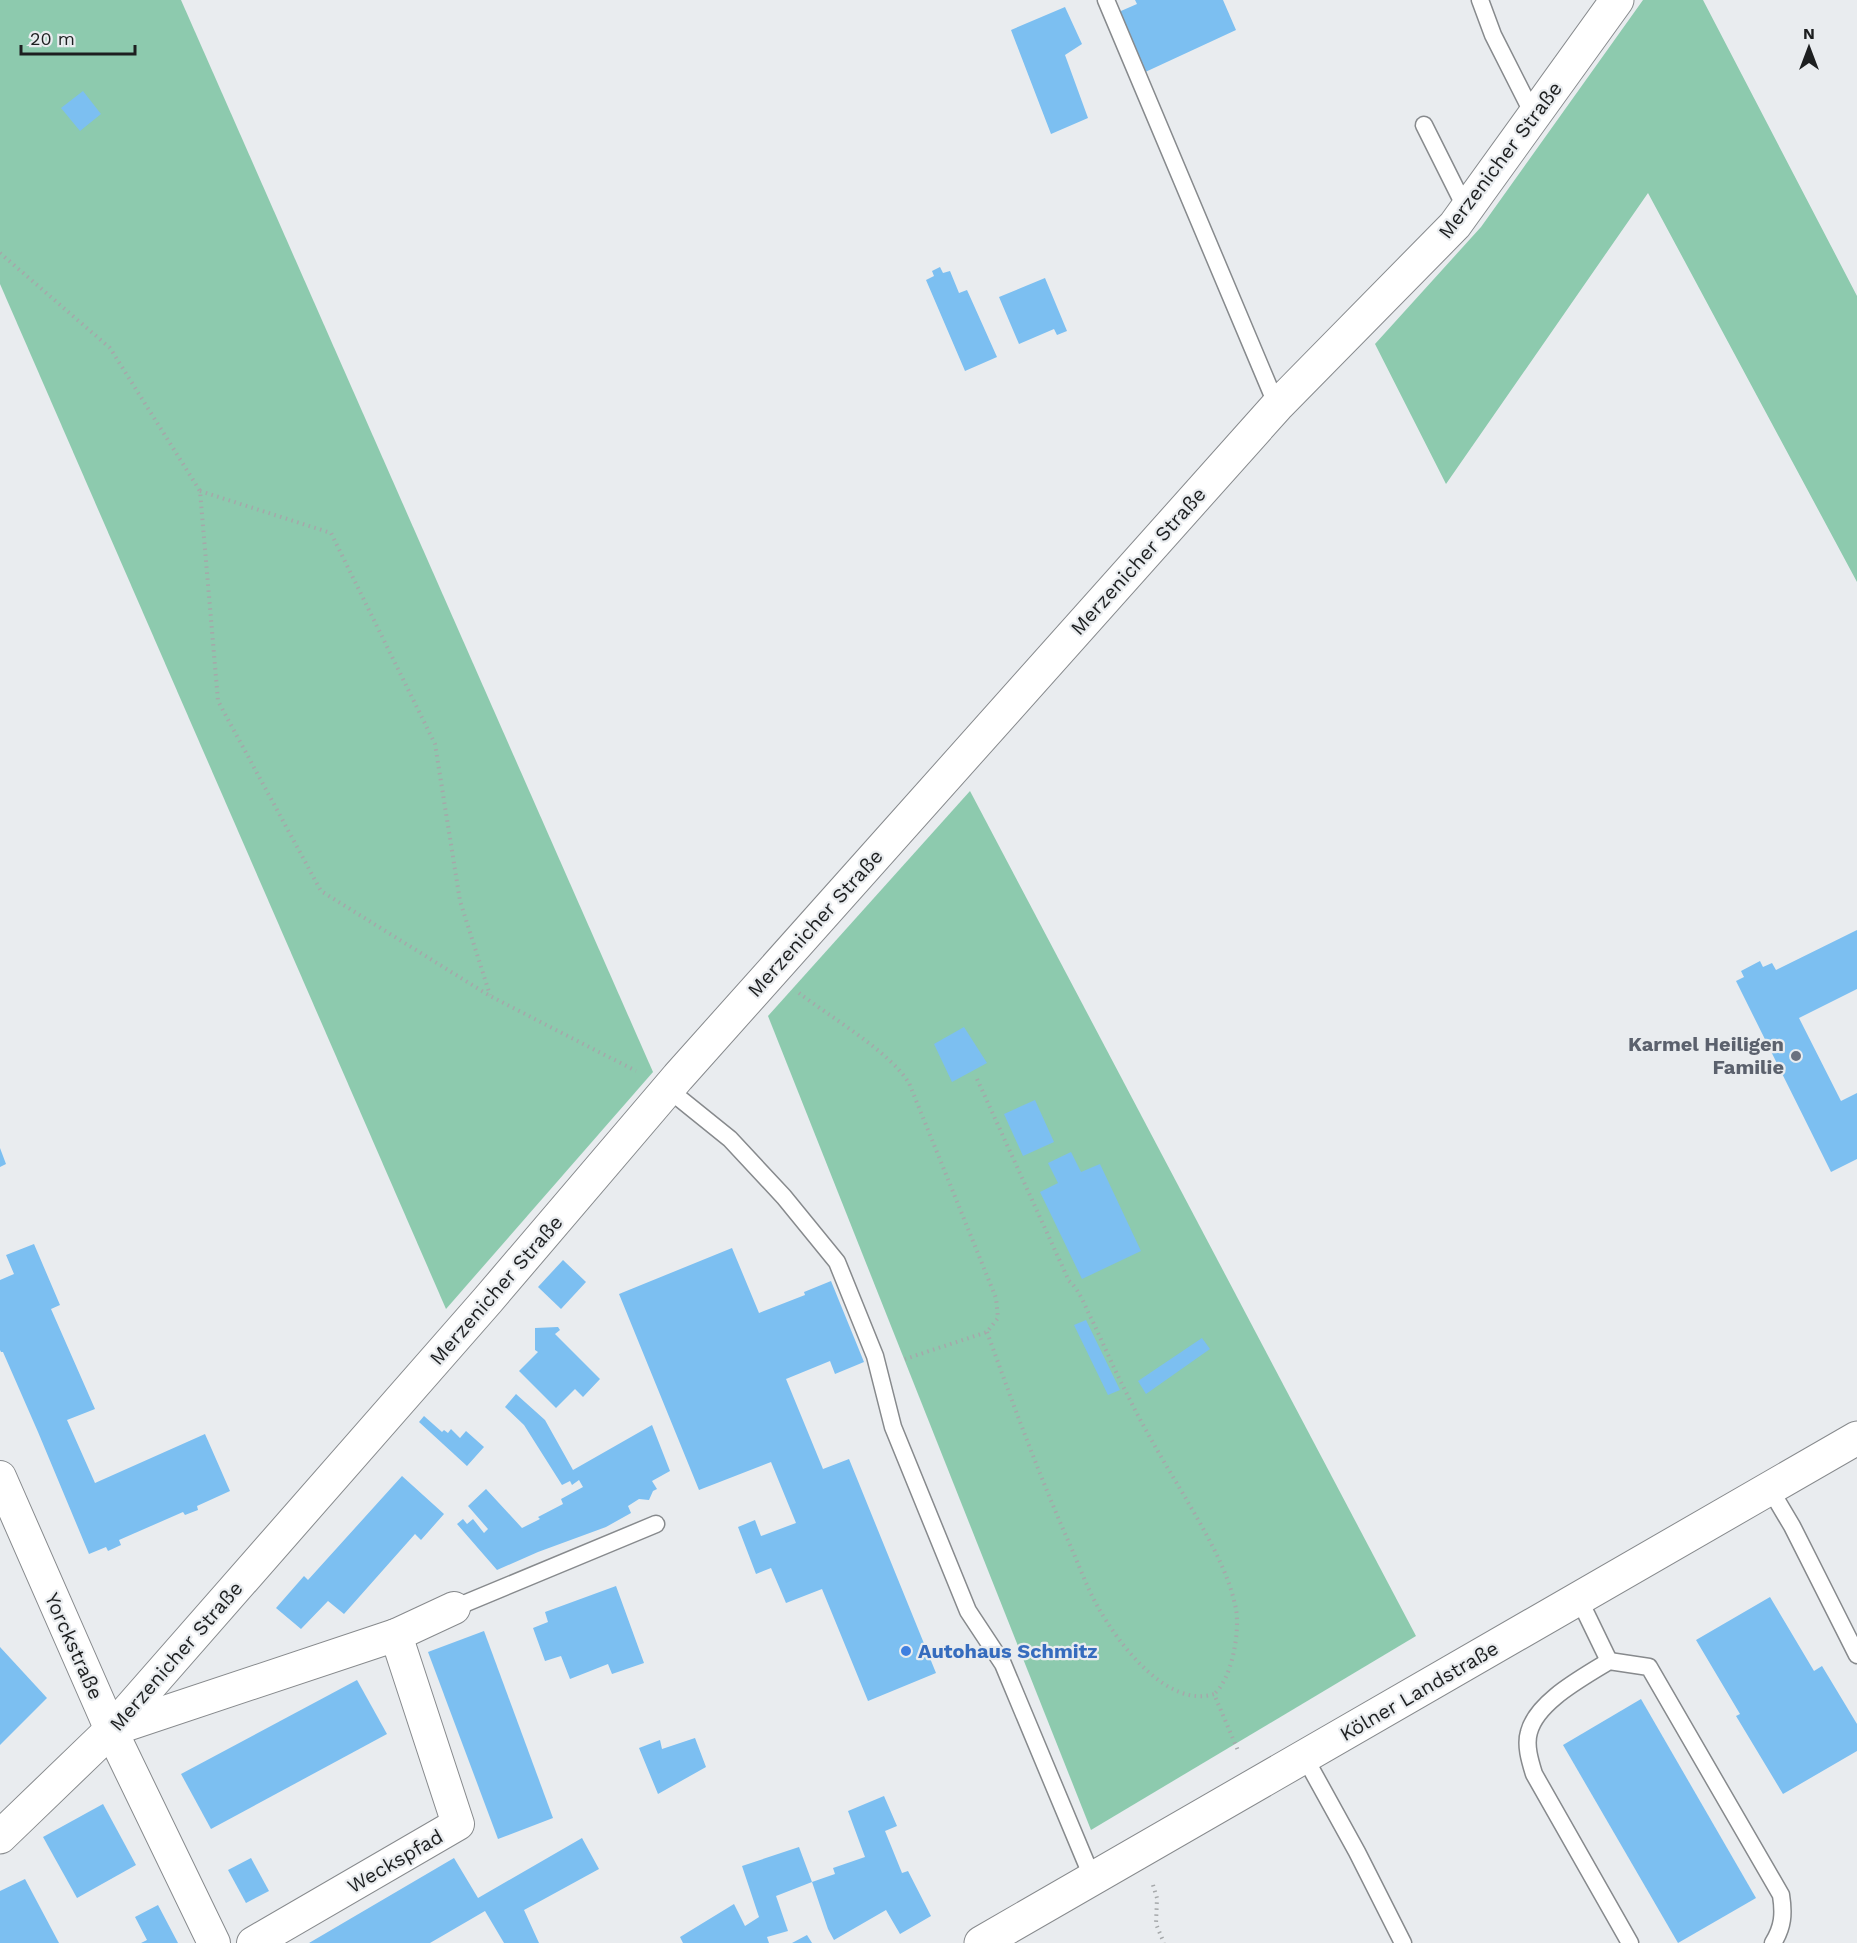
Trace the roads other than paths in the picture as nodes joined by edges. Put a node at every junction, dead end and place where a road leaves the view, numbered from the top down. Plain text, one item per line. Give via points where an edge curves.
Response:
1 (1106, 0) edge
2 (1480, 0) edge
3 (1617, 0) edge
4 (1534, 116) junction
5 (1424, 125) dead end
6 (1466, 209) junction
7 (1277, 406) junction
8 (673, 1083) junction
9 (1857, 1438) edge
10 (0, 1477) edge
11 (1770, 1489) junction
12 (656, 1524) dead end
13 (1579, 1599) junction
14 (454, 1608) joint
15 (396, 1635) junction
16 (1857, 1655) edge
17 (1609, 1661) junction
18 (111, 1730) junction
19 (1304, 1756) junction
20 (0, 1837) edge
21 (1092, 1877) junction
22 (214, 1943) edge
23 (253, 1943) edge
24 (981, 1943) edge
25 (1403, 1943) edge
26 (1630, 1943) edge
27 (1773, 1943) edge

1 - 7 lane
2 - 4 lane
3 - 4 street, Merzenicher Straße
4 - 6 street, Merzenicher Straße
5 - 6 lane
6 - 7 street, Merzenicher Straße via 1455,225
7 - 8 street, Merzenicher Straße
8 - 18 street, Merzenicher Straße
8 - 21 lane via 784,1197 837,1262 875,1356 893,1427 968,1611 1003,1664
9 - 11 street, Kölner Landstraße
10 - 18 street, Yorckstraße
11 - 13 street, Kölner Landstraße
11 - 16 lane
12 - 14 lane
13 - 17 lane
13 - 19 street, Kölner Landstraße
14 - 15 street
15 - 18 street
15 - 23 street, Weckspfad via 458,1824
17 - 26 lane via 1543,1708 1529,1732 1528,1756 1534,1774
17 - 27 lane via 1649,1667 1655,1677 1781,1895 1784,1912
18 - 20 street, Merzenicher Straße
18 - 22 street, Yorckstraße
19 - 21 street, Kölner Landstraße
19 - 25 lane
21 - 24 street, Kölner Landstraße

